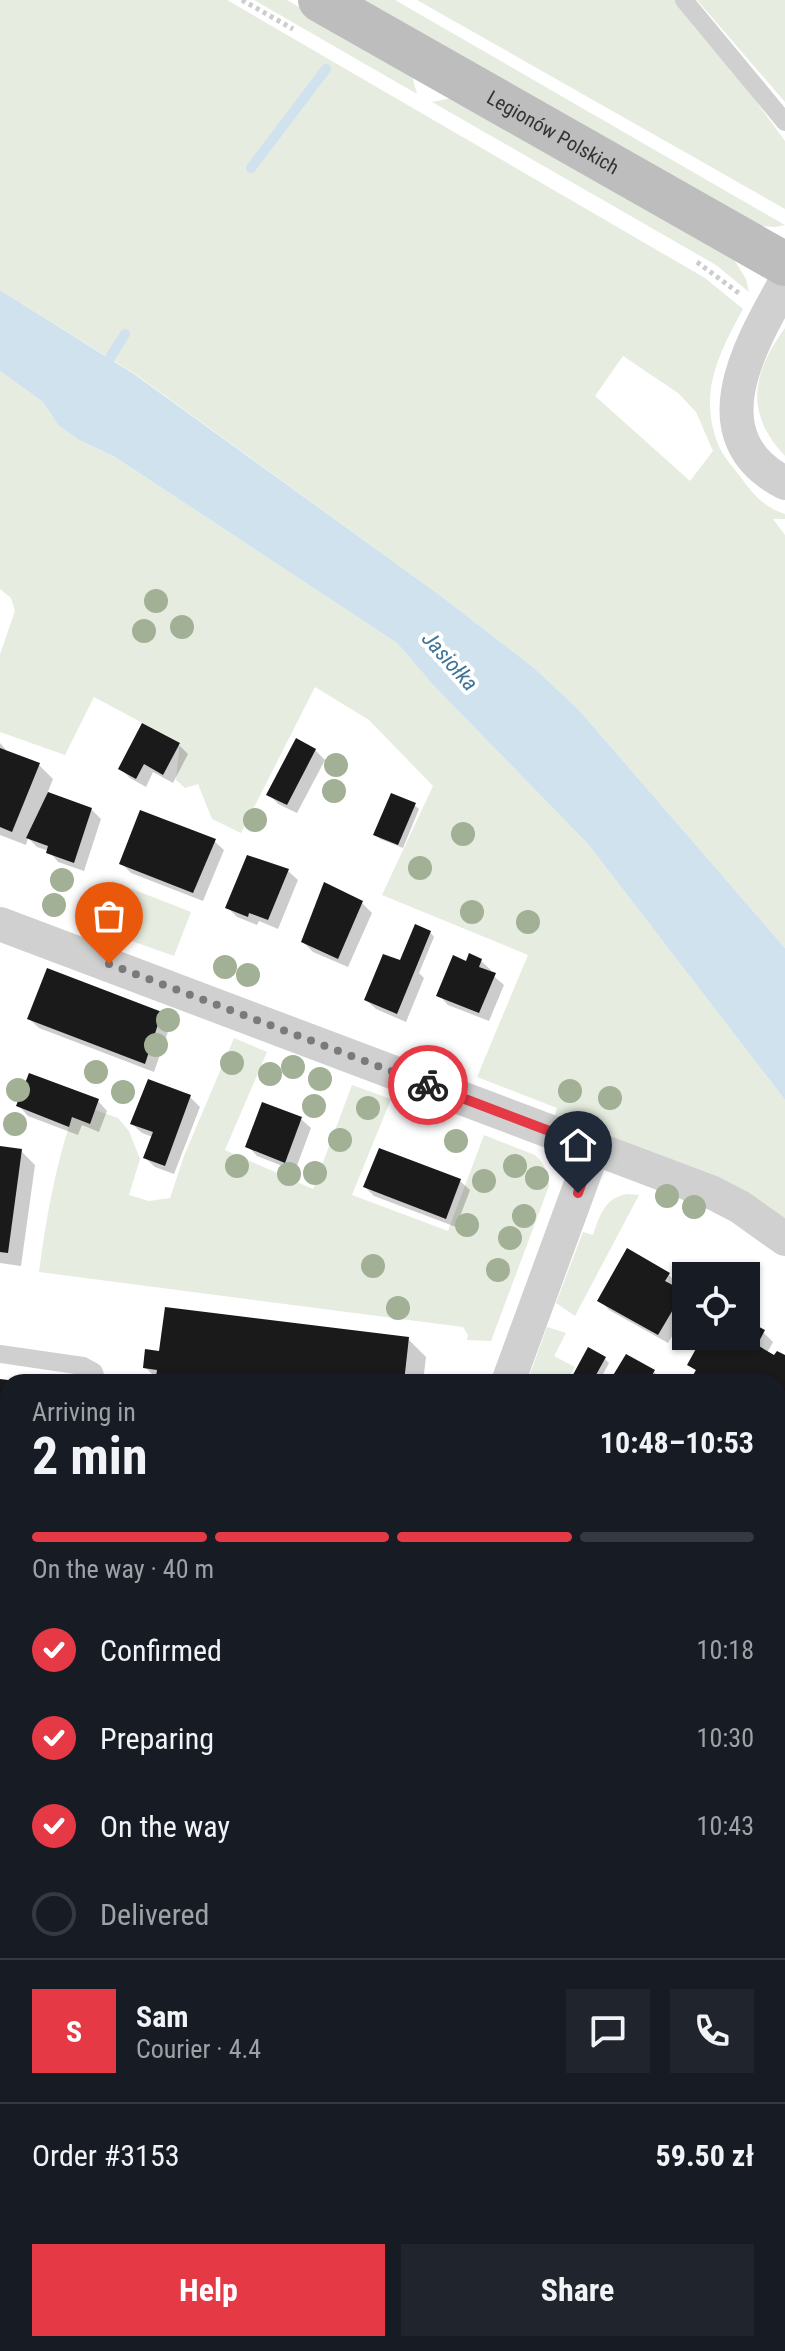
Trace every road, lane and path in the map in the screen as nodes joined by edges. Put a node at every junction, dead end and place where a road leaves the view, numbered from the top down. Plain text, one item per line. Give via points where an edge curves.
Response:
1 (320, 0) edge
2 (684, 0) edge
3 (785, 122) edge
4 (785, 264) edge
5 (785, 283) edge
6 (785, 483) edge
7 (0, 924) edge
8 (594, 1148) junction
9 (785, 1239) edge
10 (0, 1354) edge
11 (95, 1374) edge
12 (511, 1374) edge

1 - 4 main road, Legionów Polskich
2 - 3 lane
5 - 6 street via 741,371 735,409 751,454
7 - 8 street
8 - 9 street via 713,1193
8 - 12 street
10 - 11 lane via 83,1366

